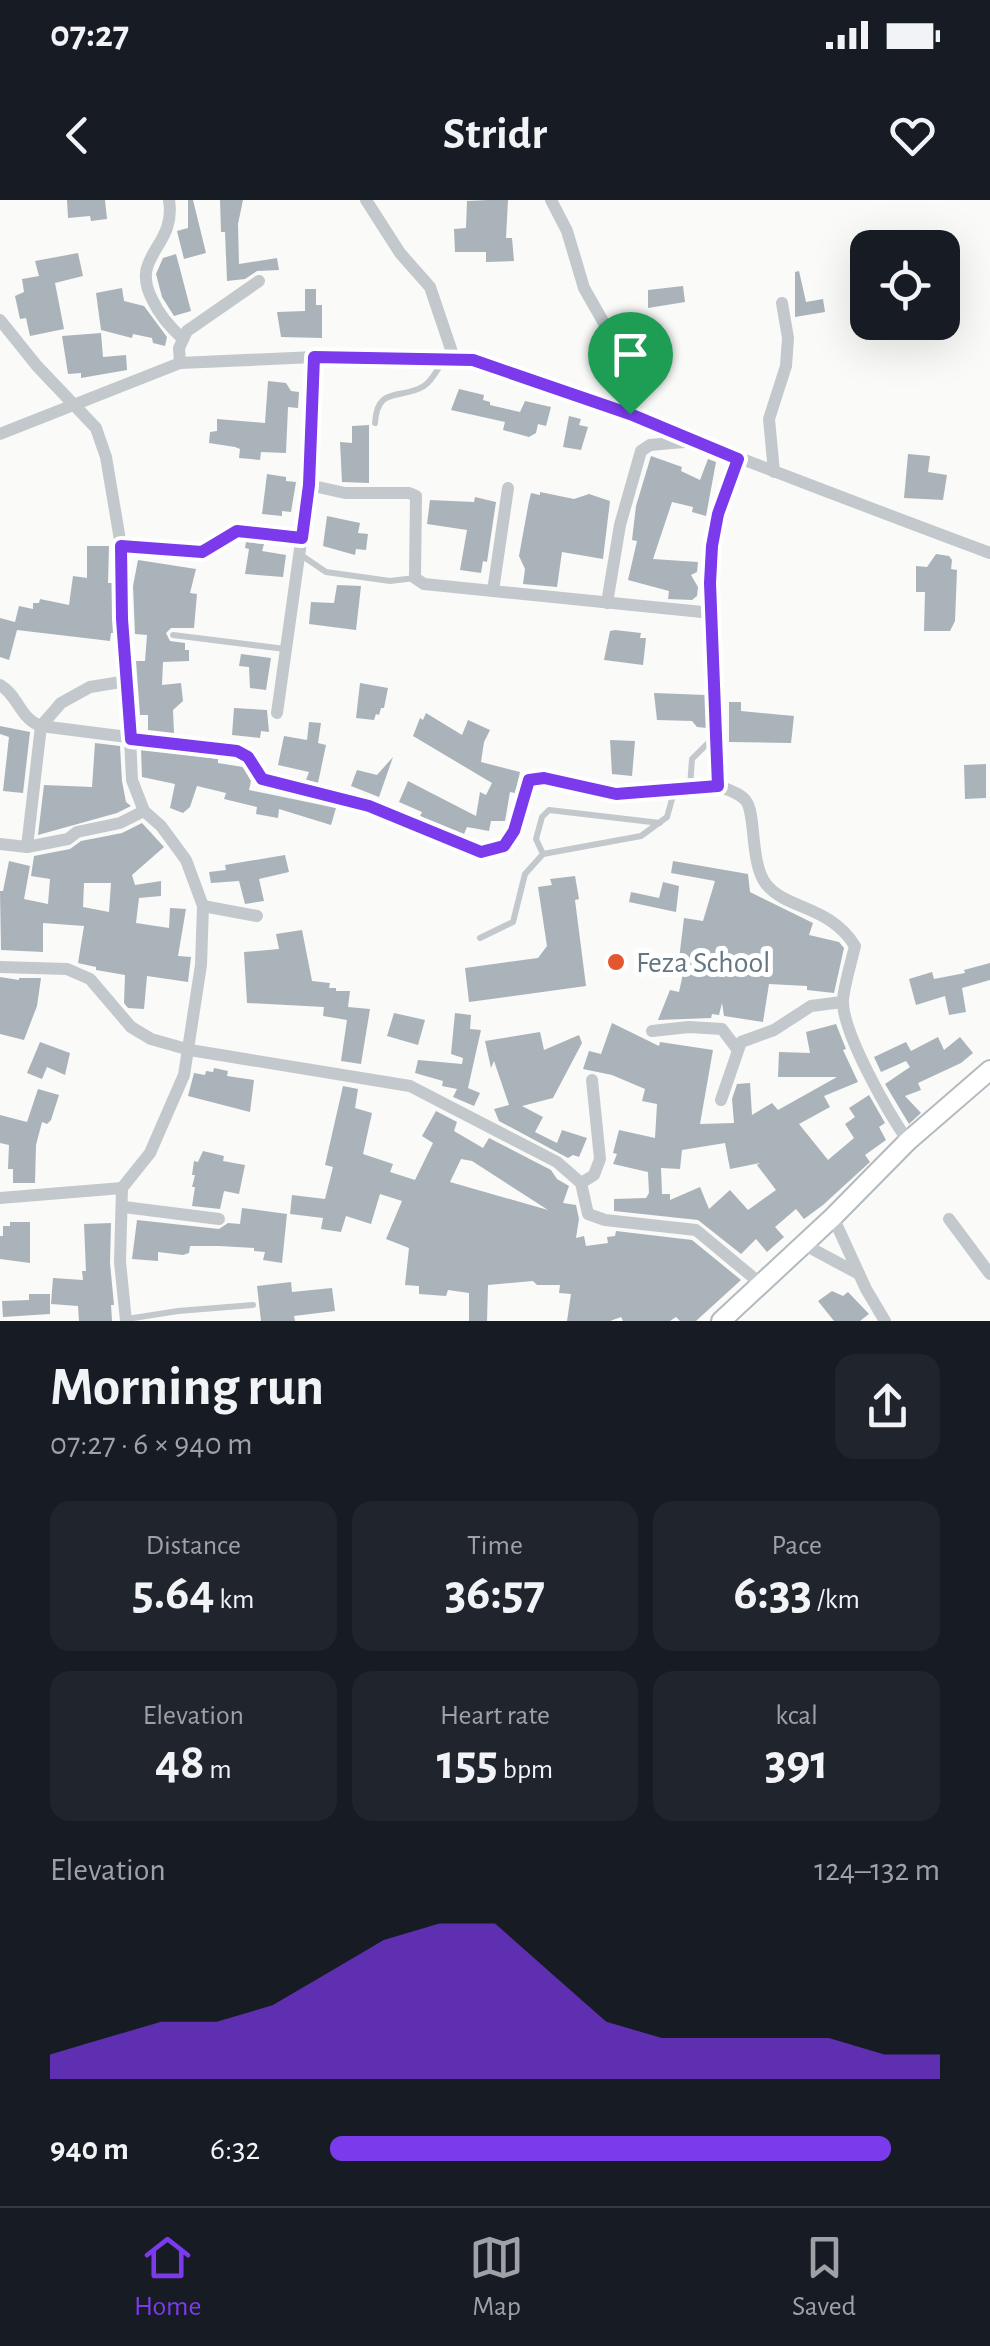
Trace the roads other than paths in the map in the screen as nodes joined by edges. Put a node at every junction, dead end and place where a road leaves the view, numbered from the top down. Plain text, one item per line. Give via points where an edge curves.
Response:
1 (169, 200) edge
2 (366, 200) edge
3 (552, 200) edge
4 (259, 280) dead end
5 (782, 303) dead end
6 (0, 320) edge
7 (182, 338) junction
8 (314, 357) junction
9 (449, 358) junction
10 (180, 362) junction
11 (74, 406) junction
12 (630, 414) junction
13 (375, 424) dead end
14 (0, 434) edge
15 (700, 441) junction
16 (738, 459) junction
17 (774, 472) junction
18 (309, 485) junction
19 (508, 488) dead end
20 (302, 538) junction
21 (121, 546) junction
22 (990, 553) edge
23 (300, 554) junction
24 (415, 578) junction
25 (493, 592) junction
26 (607, 603) junction
27 (712, 613) junction
28 (173, 635) dead end
29 (286, 649) junction
30 (127, 682) junction
31 (0, 685) edge
32 (277, 713) dead end
33 (40, 726) junction
34 (717, 734) junction
35 (131, 739) junction
36 (718, 786) junction
37 (690, 788) junction
38 (675, 791) junction
39 (144, 811) junction
40 (661, 824) junction
41 (0, 844) edge
42 (27, 847) junction
43 (544, 854) junction
44 (203, 906) junction
45 (257, 916) dead end
46 (480, 938) dead end
47 (0, 967) edge
48 (842, 1002) junction
49 (652, 1030) dead end
50 (738, 1049) junction
51 (190, 1050) junction
52 (990, 1070) edge
53 (592, 1080) dead end
54 (721, 1100) dead end
55 (908, 1141) junction
56 (581, 1183) junction
57 (122, 1188) junction
58 (0, 1198) edge
59 (124, 1207) junction
60 (833, 1217) junction
61 (218, 1219) dead end
62 (949, 1219) dead end
63 (804, 1244) junction
64 (859, 1274) junction
65 (990, 1274) edge
66 (761, 1284) junction
67 (253, 1305) dead end
68 (727, 1319) edge
69 (126, 1320) edge
70 (885, 1321) edge

1 - 7 street via 169,230 144,279 158,312
2 - 9 street via 430,286
3 - 12 street via 584,288 617,346
4 - 7 street
5 - 17 street via 788,338 769,419
6 - 11 street
7 - 10 street
8 - 9 street
8 - 10 street
8 - 18 street
9 - 12 street via 473,360
9 - 13 lane via 429,383 387,397
10 - 11 street
11 - 14 street
11 - 21 street via 96,428
12 - 15 street
15 - 16 street
15 - 26 street via 650,444 642,451
16 - 17 street
16 - 27 street via 712,546
17 - 22 street
18 - 20 street
18 - 24 street via 416,496
19 - 25 street
20 - 21 street via 237,531 202,552
20 - 23 street
21 - 30 street
23 - 24 lane via 326,572
23 - 29 street
24 - 25 street
25 - 26 street
26 - 27 street
27 - 34 street
28 - 29 lane
29 - 32 street
30 - 33 street via 90,687 61,703
30 - 35 street
31 - 33 street
33 - 35 street
33 - 42 street
34 - 36 street
34 - 37 lane via 692,758
35 - 38 street via 237,751 262,779 369,806 481,852 504,846 514,831 529,780 616,794
35 - 39 street via 132,780
36 - 37 street
36 - 48 street via 744,797 752,810 764,883 834,922 855,946
37 - 38 street
38 - 40 lane
39 - 42 street
39 - 44 street via 186,860
40 - 43 lane via 641,836
40 - 43 lane via 549,810 536,840
41 - 42 street
43 - 46 lane via 525,874 513,922
44 - 45 street
44 - 51 street
47 - 51 street via 67,969 90,979 131,1028
48 - 50 street via 810,1006
48 - 55 street via 867,1070
49 - 50 street via 722,1030
50 - 54 street
51 - 56 street via 410,1086 557,1162
51 - 57 street via 150,1154
52 - 55 main road
53 - 56 street via 600,1160
55 - 60 main road
56 - 66 street via 588,1214 696,1230
57 - 58 street
57 - 59 street
59 - 61 street
59 - 69 street
60 - 63 main road
60 - 64 street
62 - 65 street
63 - 64 street
63 - 66 main road
64 - 70 street
66 - 68 main road
67 - 69 lane

